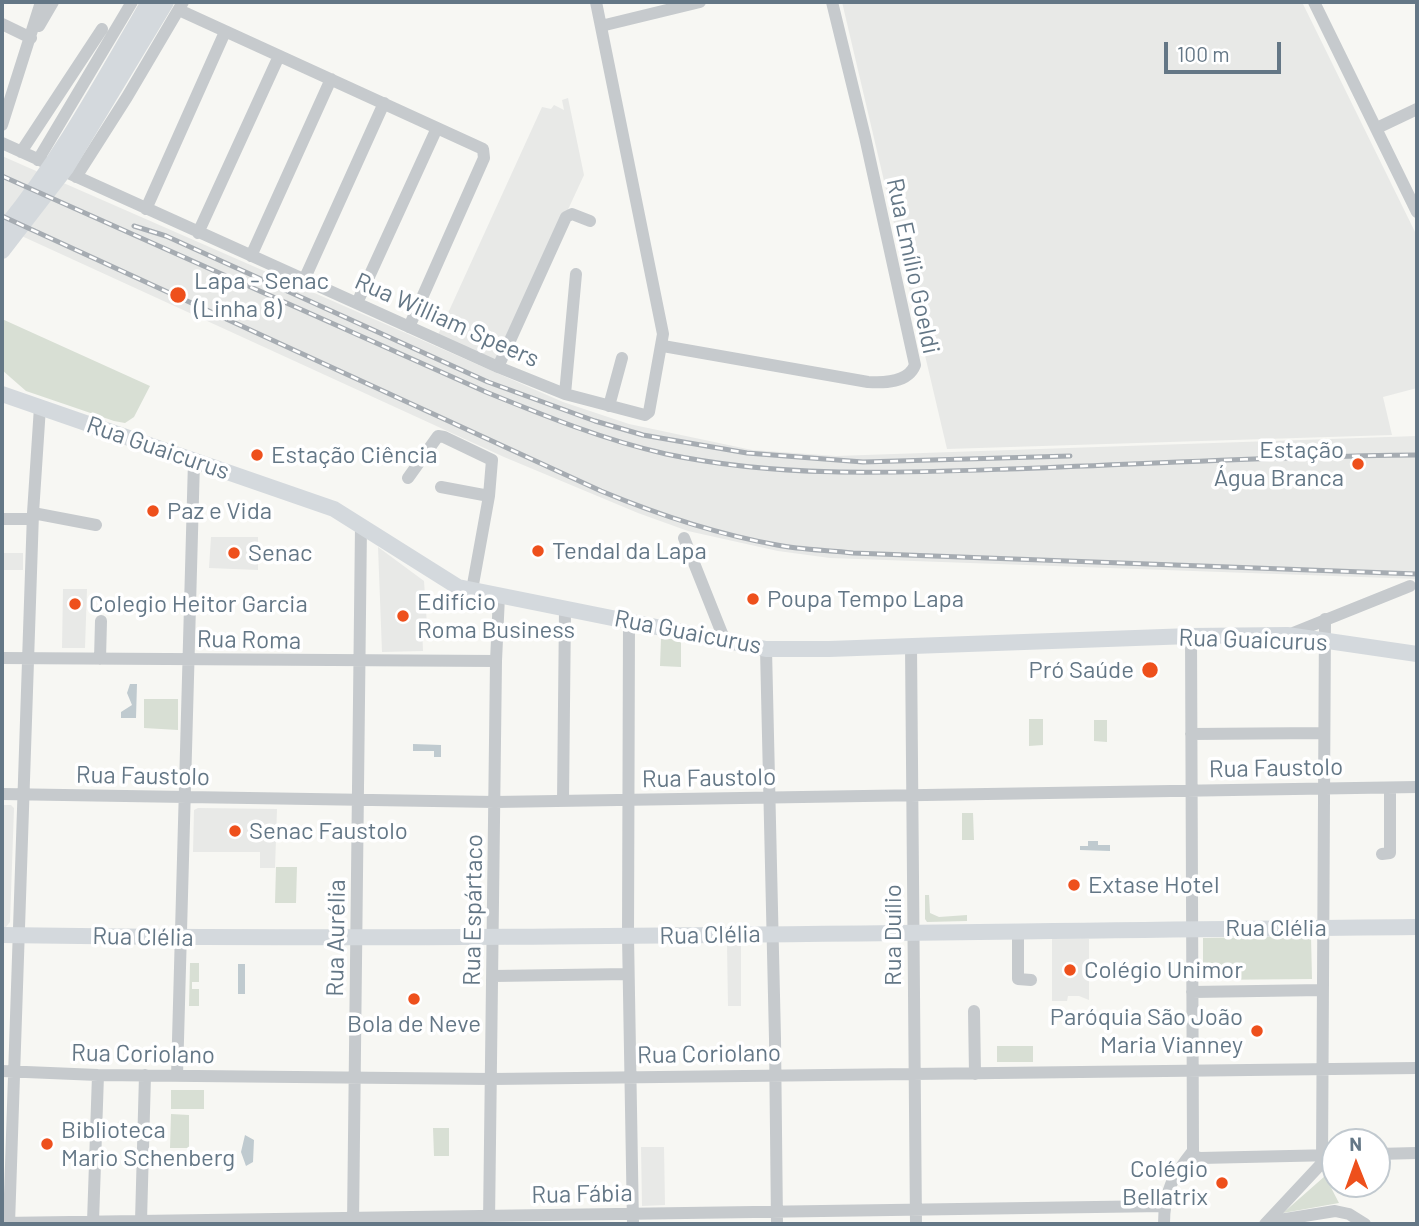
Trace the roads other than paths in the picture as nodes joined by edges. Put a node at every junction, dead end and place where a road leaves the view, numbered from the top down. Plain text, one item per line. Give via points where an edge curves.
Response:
1 (41, 2) edge
2 (52, 2) edge
3 (132, 2) edge
4 (149, 2) edge
5 (596, 2) edge
6 (700, 2) edge
7 (832, 2) edge
8 (1317, 3) edge
9 (176, 4) edge
10 (2, 24) edge
11 (601, 26) junction
12 (102, 29) dead end
13 (225, 32) junction
14 (31, 38) junction
15 (279, 55) junction
16 (331, 79) junction
17 (384, 103) junction
18 (1417, 109) edge
19 (2, 125) edge
20 (437, 128) junction
21 (1377, 128) junction
22 (2, 143) edge
23 (21, 152) junction
24 (38, 160) junction
25 (76, 177) junction
26 (1413, 191) edge
27 (146, 209) junction
28 (1417, 212) edge
29 (590, 221) dead end
30 (2, 231) edge
31 (198, 233) junction
32 (2, 251) edge
33 (251, 256) junction
34 (576, 274) dead end
35 (304, 280) junction
36 (357, 303) junction
37 (410, 327) junction
38 (663, 346) junction
39 (622, 358) dead end
40 (498, 366) junction
41 (4, 393) edge
42 (565, 394) junction
43 (609, 406) junction
44 (40, 407) junction
45 (194, 461) junction
46 (408, 478) dead end
47 (441, 487) dead end
48 (489, 496) junction
49 (33, 516) junction
50 (2, 519) edge
51 (96, 525) dead end
52 (361, 526) junction
53 (684, 538) dead end
54 (1410, 586) dead end
55 (472, 590) junction
56 (499, 596) junction
57 (565, 608) junction
58 (1325, 619) junction
59 (103, 621) dead end
60 (629, 621) junction
61 (1287, 635) junction
62 (1191, 636) junction
63 (725, 640) junction
64 (1324, 640) junction
65 (911, 646) junction
66 (766, 649) junction
67 (1417, 654) edge
68 (2, 658) edge
69 (28, 659) junction
70 (100, 659) junction
71 (188, 660) junction
72 (361, 662) junction
73 (496, 662) junction
74 (1324, 733) junction
75 (1191, 734) junction
76 (1417, 787) edge
77 (1390, 788) junction
78 (1324, 789) junction
79 (1192, 790) junction
80 (2, 794) edge
81 (23, 795) junction
82 (913, 795) junction
83 (184, 797) junction
84 (769, 798) junction
85 (359, 800) junction
86 (628, 801) junction
87 (495, 802) junction
88 (563, 802) junction
89 (1382, 855) dead end
90 (1323, 927) junction
91 (1417, 927) edge
92 (1192, 929) junction
93 (1017, 931) junction
94 (915, 932) junction
95 (773, 934) junction
96 (2, 935) edge
97 (19, 935) junction
98 (628, 936) junction
99 (181, 938) junction
100 (357, 938) junction
101 (494, 938) junction
102 (628, 974) junction
103 (494, 976) junction
104 (1031, 980) dead end
105 (1323, 990) junction
106 (1192, 992) junction
107 (974, 1011) dead end
108 (1417, 1068) edge
109 (1323, 1070) junction
110 (1192, 1071) junction
111 (8, 1072) edge
112 (776, 1074) junction
113 (915, 1074) junction
114 (975, 1074) junction
115 (98, 1075) junction
116 (145, 1076) junction
117 (177, 1076) junction
118 (631, 1076) junction
119 (355, 1077) junction
120 (492, 1079) junction
121 (1327, 1128) edge
122 (1417, 1153) edge
123 (1391, 1154) edge
124 (1190, 1155) junction
125 (1321, 1155) edge
126 (1228, 1158) junction
127 (1321, 1164) edge
128 (1174, 1177) junction
129 (1164, 1206) junction
130 (915, 1210) junction
131 (777, 1218) edge
132 (633, 1219) edge
133 (141, 1221) junction
134 (353, 1221) edge
135 (489, 1221) edge
136 (93, 1222) junction
137 (174, 1222) edge
138 (204, 1222) edge
139 (7, 1223) edge
140 (1266, 1223) edge
141 (916, 1224) edge
142 (1164, 1224) edge
143 (1365, 1224) edge

1 - 14 street
2 - 14 street
3 - 24 street
4 - 30 main road via 75,129
5 - 11 street
6 - 11 street
7 - 38 street, Rua Emílio Goeldi via 913,370 904,378 868,382
8 - 21 street
9 - 13 street
9 - 25 street
9 - 32 main road via 66,168
10 - 14 street
11 - 38 street
12 - 23 street
13 - 15 street
13 - 27 street
14 - 19 street
15 - 16 street
15 - 31 street
16 - 17 street
16 - 33 street
17 - 20 street
17 - 35 street
18 - 21 street
20 - 36 street
20 - 37 street via 481,147 484,158
21 - 26 street
22 - 23 street, Rua William Speers
23 - 24 street, Rua William Speers
24 - 25 street, Rua William Speers
25 - 27 street, Rua William Speers
26 - 28 street
27 - 31 street, Rua William Speers
29 - 40 street via 572,214 566,217
31 - 33 street, Rua William Speers
33 - 35 street, Rua William Speers
34 - 42 street
35 - 36 street, Rua William Speers
36 - 37 street, Rua William Speers
37 - 40 street, Rua William Speers
38 - 43 street, Rua William Speers via 649,412 637,414
39 - 43 street
40 - 42 street, Rua William Speers
41 - 44 main road, Rua Guaicurus
42 - 43 street, Rua William Speers
44 - 45 main road, Rua Guaicurus
44 - 49 street
45 - 52 main road, Rua Guaicurus via 334,509
45 - 71 street
46 - 48 street via 435,438 444,437 490,457
47 - 48 street
48 - 55 street
49 - 50 street
49 - 51 street
49 - 69 street
52 - 55 main road, Rua Guaicurus via 451,584
52 - 72 street, Rua Aurélia
53 - 63 street
54 - 58 street
55 - 56 main road, Rua Guaicurus
56 - 57 main road, Rua Guaicurus
56 - 73 street, Rua Espártaco
57 - 60 main road, Rua Guaicurus
57 - 88 street
58 - 61 street
58 - 64 street
59 - 70 street
60 - 63 main road, Rua Guaicurus
60 - 86 street
61 - 62 main road, Rua Guaicurus
61 - 64 main road, Rua Guaicurus
62 - 65 main road, Rua Guaicurus
62 - 75 street
63 - 66 main road, Rua Guaicurus
64 - 67 main road, Rua Guaicurus
64 - 74 street
65 - 66 main road, Rua Guaicurus
65 - 82 street, Rua Duílio
66 - 84 street
68 - 69 street, Rua Roma
69 - 70 street, Rua Roma
69 - 81 street
70 - 71 street, Rua Roma
71 - 72 street, Rua Roma
71 - 83 street
72 - 73 street, Rua Roma
72 - 85 street, Rua Aurélia
73 - 87 street, Rua Espártaco
74 - 75 street
74 - 78 street
75 - 79 street
76 - 77 street, Rua Faustolo
77 - 78 street, Rua Faustolo
77 - 89 street via 1391,852
78 - 79 street, Rua Faustolo
78 - 90 street
79 - 82 street, Rua Faustolo
79 - 92 street
80 - 81 street, Rua Faustolo
81 - 83 street, Rua Faustolo
81 - 97 street
82 - 84 street, Rua Faustolo
82 - 94 street, Rua Duílio
83 - 85 street, Rua Faustolo
83 - 99 street
84 - 86 street, Rua Faustolo
84 - 95 street
85 - 87 street, Rua Faustolo
85 - 100 street, Rua Aurélia
86 - 88 street, Rua Faustolo
86 - 98 street
87 - 88 street, Rua Faustolo
87 - 101 street, Rua Espártaco
90 - 91 main road, Rua Clélia
90 - 92 main road, Rua Clélia
90 - 105 street
92 - 93 main road, Rua Clélia
92 - 106 street
93 - 94 main road, Rua Clélia
93 - 104 street via 1018,979
94 - 95 main road, Rua Clélia
94 - 113 street, Rua Duílio
95 - 98 main road, Rua Clélia
95 - 112 street
96 - 97 main road, Rua Clélia
97 - 99 main road, Rua Clélia
97 - 111 street
98 - 101 main road, Rua Clélia
98 - 102 street
99 - 100 main road, Rua Clélia
99 - 117 street
100 - 101 main road, Rua Clélia
100 - 119 street, Rua Aurélia
101 - 103 street, Rua Espártaco
102 - 103 street
102 - 118 street
103 - 120 street, Rua Espártaco
105 - 106 street
105 - 109 street
106 - 110 street
107 - 114 street
108 - 109 street, Rua Coriolano
109 - 110 street, Rua Coriolano
109 - 121 street
110 - 114 street, Rua Coriolano
110 - 124 street
111 - 115 street, Rua Coriolano
111 - 139 street
112 - 113 street, Rua Coriolano
112 - 118 street, Rua Coriolano
112 - 131 street
113 - 114 street, Rua Coriolano
113 - 130 street, Rua Duílio
115 - 116 street, Rua Coriolano
115 - 136 street
116 - 117 street, Rua Coriolano
116 - 133 street
117 - 119 street, Rua Coriolano
118 - 120 street, Rua Coriolano
118 - 132 street
119 - 120 street, Rua Coriolano
119 - 134 street, Rua Aurélia
120 - 135 street, Rua Espártaco
122 - 123 street
124 - 126 street
124 - 128 street
125 - 126 street
126 - 128 street
127 - 140 street
128 - 129 street
129 - 130 street, Rua Fábia
129 - 142 street
130 - 131 street, Rua Fábia
130 - 141 street, Rua Duílio
131 - 132 street, Rua Fábia
132 - 135 street, Rua Fábia
133 - 136 street, Rua Fábia
133 - 137 street, Rua Fábia
134 - 135 street, Rua Fábia
134 - 138 street, Rua Fábia
136 - 139 street, Rua Fábia
137 - 138 street, Rua Fábia
140 - 143 street via 1335,1211

